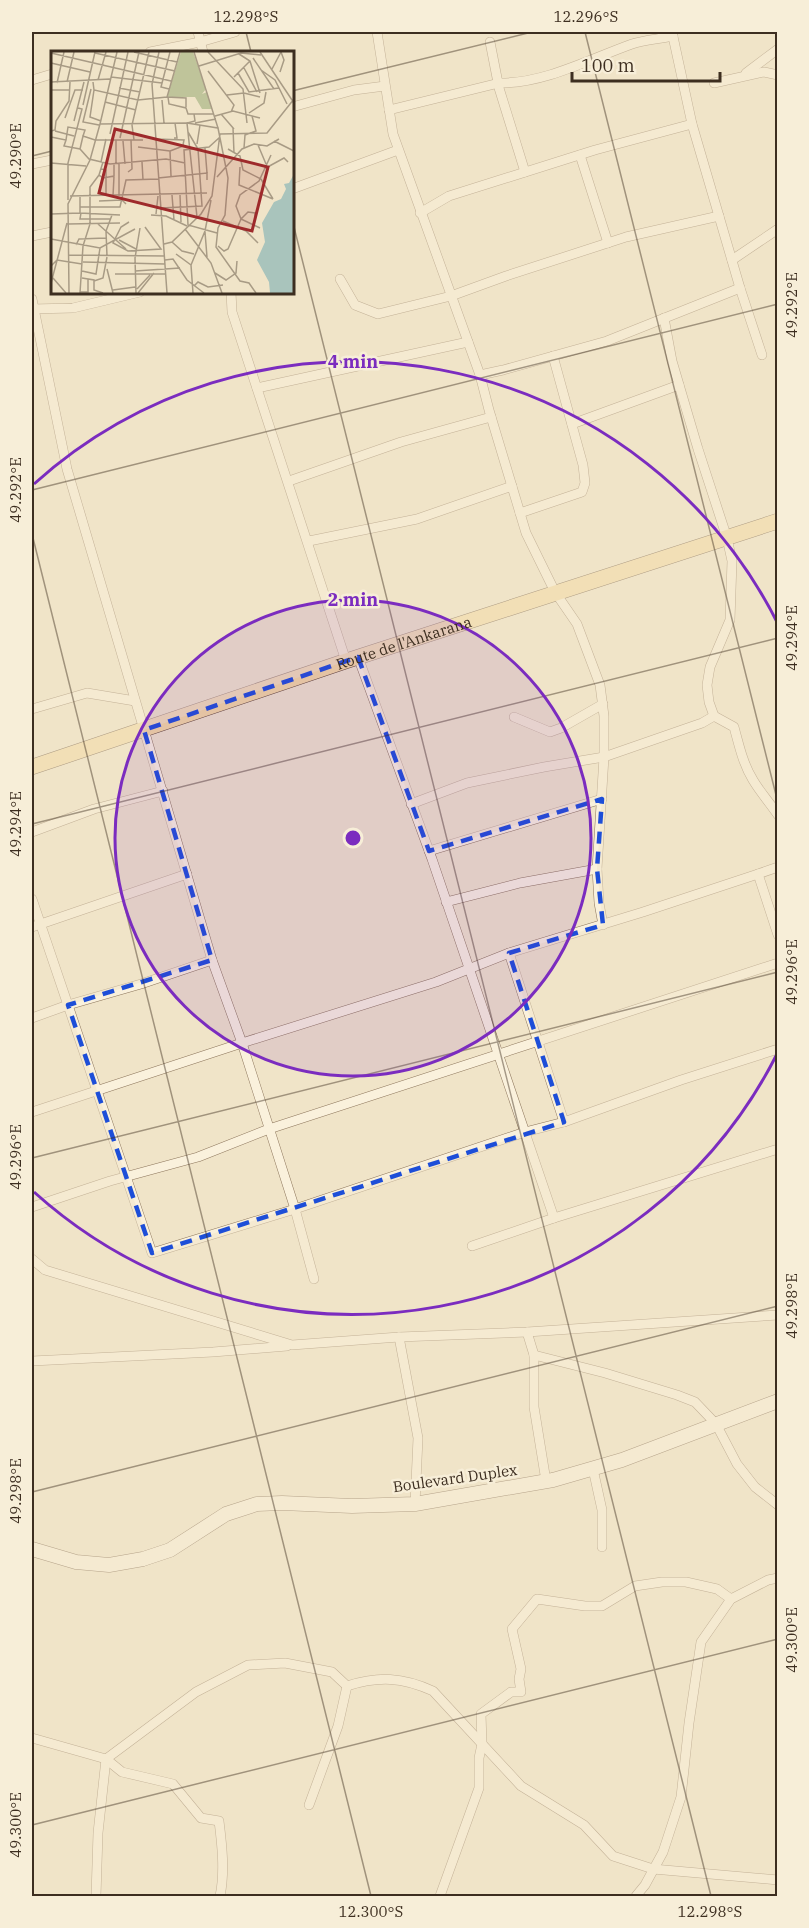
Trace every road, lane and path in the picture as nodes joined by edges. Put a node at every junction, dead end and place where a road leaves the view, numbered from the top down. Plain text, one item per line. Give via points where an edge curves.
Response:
1 (198, 32) edge
2 (235, 32) edge
3 (377, 32) edge
4 (672, 34) edge
5 (200, 42) junction
6 (490, 42) dead end
7 (777, 49) edge
8 (155, 51) edge
9 (203, 51) edge
10 (51, 74) edge
11 (744, 75) junction
12 (777, 75) edge
13 (32, 80) edge
14 (714, 83) dead end
15 (499, 84) junction
16 (385, 86) junction
17 (294, 106) edge
18 (389, 110) junction
19 (692, 124) junction
20 (398, 150) junction
21 (580, 155) junction
22 (51, 160) edge
23 (32, 164) edge
24 (525, 172) junction
25 (294, 188) edge
26 (420, 213) junction
27 (719, 216) junction
28 (777, 229) edge
29 (51, 232) edge
30 (32, 236) edge
31 (608, 243) junction
32 (732, 260) junction
33 (340, 279) dead end
34 (740, 288) junction
35 (132, 294) edge
36 (231, 294) edge
37 (451, 296) junction
38 (32, 299) edge
39 (33, 309) edge
40 (664, 318) junction
41 (468, 342) junction
42 (762, 355) dead end
43 (553, 356) junction
44 (480, 375) junction
45 (679, 385) junction
46 (256, 388) junction
47 (491, 417) junction
48 (572, 424) junction
49 (289, 481) junction
50 (512, 486) junction
51 (520, 513) junction
52 (777, 521) edge
53 (727, 538) junction
54 (309, 541) junction
55 (555, 592) junction
56 (352, 659) junction
57 (135, 701) junction
58 (603, 704) junction
59 (32, 709) edge
60 (714, 716) junction
61 (514, 717) dead end
62 (144, 730) junction
63 (604, 757) junction
64 (32, 767) edge
65 (163, 791) junction
66 (602, 799) junction
67 (411, 804) junction
68 (777, 815) edge
69 (32, 832) edge
70 (429, 851) junction
71 (777, 867) edge
72 (597, 869) junction
73 (186, 874) junction
74 (758, 874) junction
75 (32, 899) edge
76 (446, 902) junction
77 (36, 925) edge
78 (603, 925) junction
79 (777, 935) edge
80 (509, 953) junction
81 (212, 960) junction
82 (777, 963) edge
83 (469, 970) junction
84 (68, 1005) junction
85 (32, 1018) edge
86 (537, 1040) junction
87 (242, 1042) junction
88 (777, 1049) edge
89 (497, 1054) junction
90 (96, 1090) junction
91 (32, 1112) edge
92 (564, 1122) junction
93 (269, 1129) junction
94 (525, 1132) junction
95 (777, 1149) edge
96 (125, 1177) junction
97 (32, 1207) edge
98 (295, 1209) junction
99 (554, 1218) junction
100 (472, 1246) dead end
101 (32, 1260) edge
102 (314, 1279) dead end
103 (777, 1315) edge
104 (527, 1332) junction
105 (399, 1337) junction
106 (292, 1345) junction
107 (534, 1355) junction
108 (32, 1360) edge
109 (777, 1401) edge
110 (716, 1424) junction
111 (592, 1469) junction
112 (546, 1481) junction
113 (415, 1504) junction
114 (777, 1505) edge
115 (602, 1547) dead end
116 (32, 1551) edge
117 (777, 1578) edge
118 (732, 1599) junction
119 (347, 1686) junction
120 (32, 1738) edge
121 (482, 1744) junction
122 (106, 1759) junction
123 (309, 1805) dead end
124 (653, 1869) junction
125 (777, 1881) edge
126 (96, 1896) edge
127 (220, 1896) edge
128 (440, 1896) edge
129 (636, 1896) edge

1 - 5 street
2 - 5 street
3 - 16 street
4 - 15 street via 517,84
4 - 19 street
5 - 8 street
5 - 9 street
6 - 15 street
7 - 11 street
10 - 13 street
11 - 12 street
11 - 14 street
15 - 18 street
15 - 24 street
16 - 17 street
16 - 18 street
18 - 20 street
19 - 21 street
19 - 27 street
20 - 25 street
20 - 26 street
21 - 24 street
21 - 31 street
22 - 23 street
24 - 26 street via 449,196
26 - 37 street
27 - 31 street
27 - 32 street
28 - 32 street
29 - 30 street
31 - 37 street
32 - 34 street
33 - 37 street via 355,305 378,314
34 - 40 street
34 - 42 street
35 - 39 street via 73,308
36 - 46 street via 232,312
37 - 41 street
38 - 39 street
39 - 57 street via 67,469
40 - 43 street via 607,341
40 - 45 street
41 - 44 street
41 - 46 street
43 - 44 street
43 - 48 street
44 - 47 street
45 - 48 street
45 - 53 street
46 - 49 street
47 - 49 street via 401,442
47 - 50 street
48 - 51 street via 583,465 582,492
49 - 54 street
50 - 51 street
50 - 54 street via 417,519
51 - 55 street
52 - 53 main road, Route de l'Ankarana
53 - 55 main road, Route de l'Ankarana
53 - 60 street via 732,561 730,620 710,667 707,685
54 - 56 street
55 - 56 main road, Route de l'Ankarana
55 - 58 street via 576,624 600,685
56 - 62 main road, Route de l'Ankarana
56 - 67 street
57 - 59 street via 87,693
57 - 62 street
58 - 61 street via 550,732
58 - 63 street
60 - 63 street
60 - 68 street via 734,727 743,761
62 - 64 main road, Route de l'Ankarana
62 - 65 street
63 - 66 street
63 - 67 street via 467,783
65 - 69 street via 94,809
65 - 73 street
66 - 70 street
66 - 72 street
67 - 70 street
70 - 76 street
71 - 74 street
72 - 76 street
72 - 78 street
73 - 77 street
73 - 81 street
74 - 78 street
74 - 79 street
75 - 77 street
76 - 83 street
77 - 84 street
78 - 80 street
80 - 83 street
80 - 86 street
81 - 84 street
81 - 87 street
82 - 86 street
83 - 87 street
83 - 89 street
84 - 85 street
84 - 90 street
86 - 89 street
86 - 92 street
87 - 90 street
87 - 93 street
88 - 92 street
89 - 93 street
89 - 94 street
90 - 91 street
90 - 96 street
92 - 94 street
93 - 96 street via 198,1157
93 - 98 street
94 - 98 street
94 - 99 street
95 - 99 street
96 - 97 street
96 - 98 street via 152,1253
98 - 102 street
99 - 100 street
101 - 106 street via 45,1270
103 - 104 street
104 - 105 street
104 - 107 street
105 - 106 street
105 - 113 street via 418,1438
106 - 108 street
107 - 110 street via 677,1395 695,1402
107 - 112 street via 534,1407
109 - 110 street, Boulevard Duplex
110 - 111 street, Boulevard Duplex
110 - 114 street via 736,1464
111 - 112 street, Boulevard Duplex
111 - 115 street via 602,1510
112 - 113 street, Boulevard Duplex
113 - 116 street, Boulevard Duplex via 257,1504 226,1514 170,1550 109,1565
117 - 118 street
118 - 121 street via 717,1589 686,1582 635,1586 602,1606 537,1599 512,1629 521,1692 511,1692 481,1714
118 - 124 street via 701,1642 681,1797 663,1852
119 - 121 street via 369,1679 416,1683 433,1691
119 - 122 street via 332,1672 285,1664 248,1665 196,1692
119 - 123 street via 338,1726
120 - 122 street
121 - 124 street via 521,1786 584,1825 613,1856
121 - 128 street via 479,1788
122 - 126 street
122 - 127 street via 122,1772 172,1784 201,1818 219,1821 223,1885
124 - 125 street
124 - 129 street

